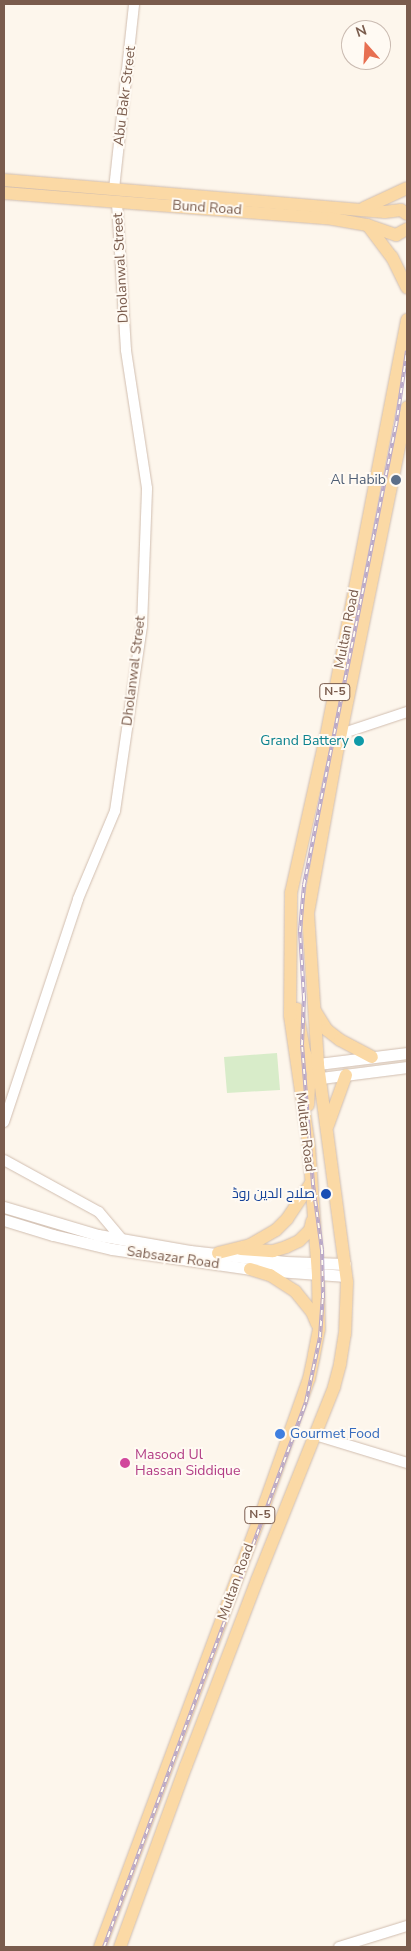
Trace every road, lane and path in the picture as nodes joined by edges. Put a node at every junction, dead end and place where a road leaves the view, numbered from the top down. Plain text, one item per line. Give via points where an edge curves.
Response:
1 (134, 4) edge
2 (4, 180) edge
3 (407, 188) edge
4 (4, 193) edge
5 (115, 195) junction
6 (148, 198) junction
7 (362, 209) junction
8 (407, 214) edge
9 (367, 224) junction
10 (407, 229) edge
11 (407, 288) edge
12 (407, 320) edge
13 (407, 407) edge
14 (407, 712) edge
15 (341, 734) junction
16 (291, 971) junction
17 (313, 1007) junction
18 (407, 1053) edge
19 (372, 1057) junction
20 (407, 1067) edge
21 (317, 1071) junction
22 (346, 1075) junction
23 (4, 1122) edge
24 (326, 1130) junction
25 (309, 1146) junction
26 (4, 1160) edge
27 (311, 1183) junction
28 (4, 1207) edge
29 (313, 1217) junction
30 (4, 1220) edge
31 (121, 1238) junction
32 (98, 1241) junction
33 (239, 1249) junction
34 (218, 1253) junction
35 (250, 1270) junction
36 (318, 1270) junction
37 (346, 1270) junction
38 (319, 1329) junction
39 (315, 1435) junction
40 (407, 1463) edge
41 (407, 1926) edge
42 (100, 1947) edge
43 (120, 1947) edge
44 (339, 1947) edge

1 - 5 street, Abu Bakr Street
2 - 5 main road, Bund Road
3 - 7 main road
4 - 5 main road, Bund Road
5 - 6 main road, Bund Road
5 - 23 street, Dholanwal Street via 126,350 147,488 142,626 116,811 78,898
6 - 7 main road, Bund Road
6 - 9 main road, Bund Road
7 - 8 main road, Bund Road via 401,210
9 - 10 main road, Bund Road via 396,235
9 - 11 main road via 392,257
12 - 16 main road, Multan Road / N-5 via 326,737 296,869 292,892
13 - 15 main road, Multan Road / N-5
14 - 15 street
15 - 17 main road, Multan Road / N-5 via 308,913
16 - 21 main road via 304,1051
16 - 25 main road, Multan Road / N-5 via 290,1015
17 - 19 main road via 327,1030
17 - 21 main road, Multan Road / N-5
18 - 19 main road
19 - 21 main road
20 - 22 main road
21 - 22 main road
21 - 24 main road, Multan Road / N-5
21 - 25 main road via 308,1086
22 - 24 main road
24 - 37 main road, Multan Road / N-5
25 - 27 main road, Multan Road / N-5
26 - 31 street via 99,1212
27 - 29 main road, Multan Road / N-5
27 - 33 main road via 276,1230
28 - 32 main road, Sabsazar Road
29 - 33 main road via 310,1230 299,1241 286,1247 273,1251
29 - 36 main road, Multan Road / N-5
30 - 32 main road, Sabsazar Road
31 - 32 main road, Sabsazar Road
31 - 34 main road, Sabsazar Road
32 - 35 main road, Sabsazar Road
33 - 34 main road
34 - 36 main road, Sabsazar Road
35 - 36 main road, Sabsazar Road
35 - 38 main road via 270,1276 296,1291 312,1312
36 - 37 main road, Sabsazar Road
36 - 38 main road, Multan Road / N-5
37 - 39 main road, Multan Road / N-5 via 345,1334 340,1364
38 - 42 main road, Multan Road / N-5 via 309,1379
39 - 40 street
39 - 43 main road, Multan Road / N-5 via 186,1766
41 - 44 street

